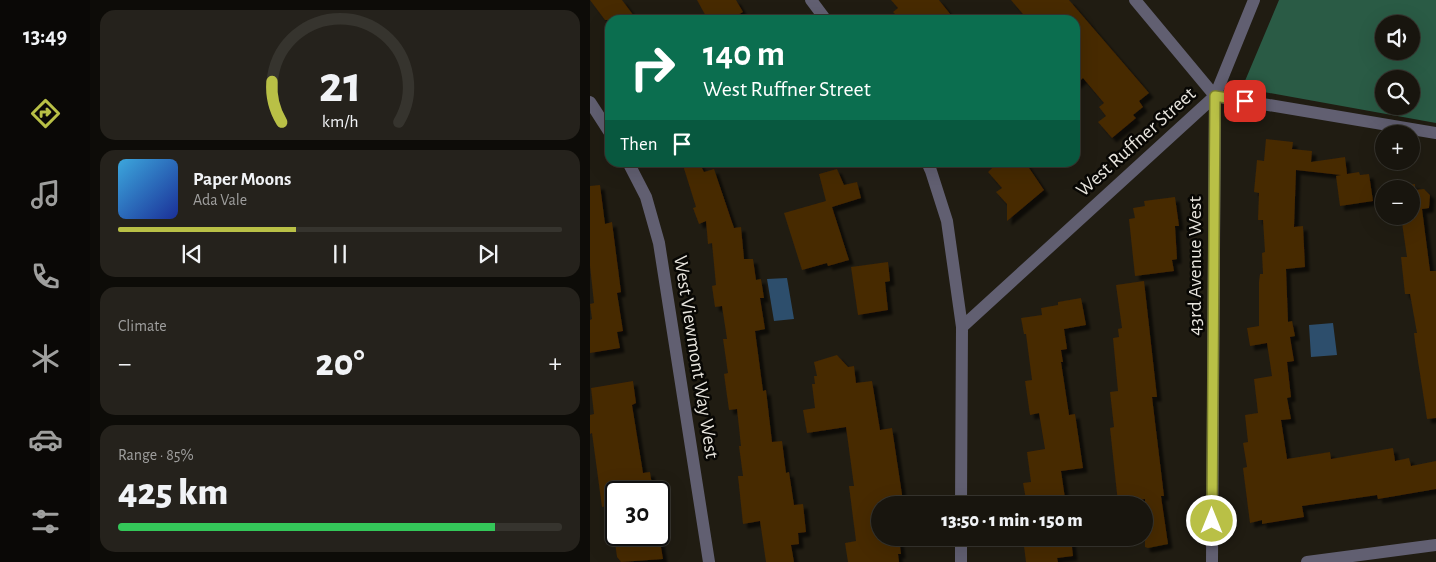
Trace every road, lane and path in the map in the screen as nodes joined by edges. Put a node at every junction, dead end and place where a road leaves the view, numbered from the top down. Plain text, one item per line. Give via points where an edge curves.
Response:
1 (811, 0) edge
2 (1135, 0) edge
3 (1254, 0) edge
4 (822, 15) edge
5 (1215, 96) junction
6 (590, 102) edge
7 (605, 125) edge
8 (1436, 133) edge
9 (631, 167) edge
10 (929, 167) edge
11 (962, 327) junction
12 (961, 496) edge
13 (1436, 545) edge
14 (961, 546) edge
15 (709, 562) edge
16 (961, 562) edge
17 (1212, 562) edge
18 (1307, 562) edge

1 - 4 street
2 - 5 street
3 - 5 street
5 - 8 street, West Ruffner Street
5 - 11 street, West Ruffner Street
5 - 17 street, 43rd Avenue West
6 - 7 street
9 - 15 street, West Viewmont Way West via 646,197 659,244
10 - 11 street via 947,221
11 - 12 street
13 - 18 street
14 - 16 street

